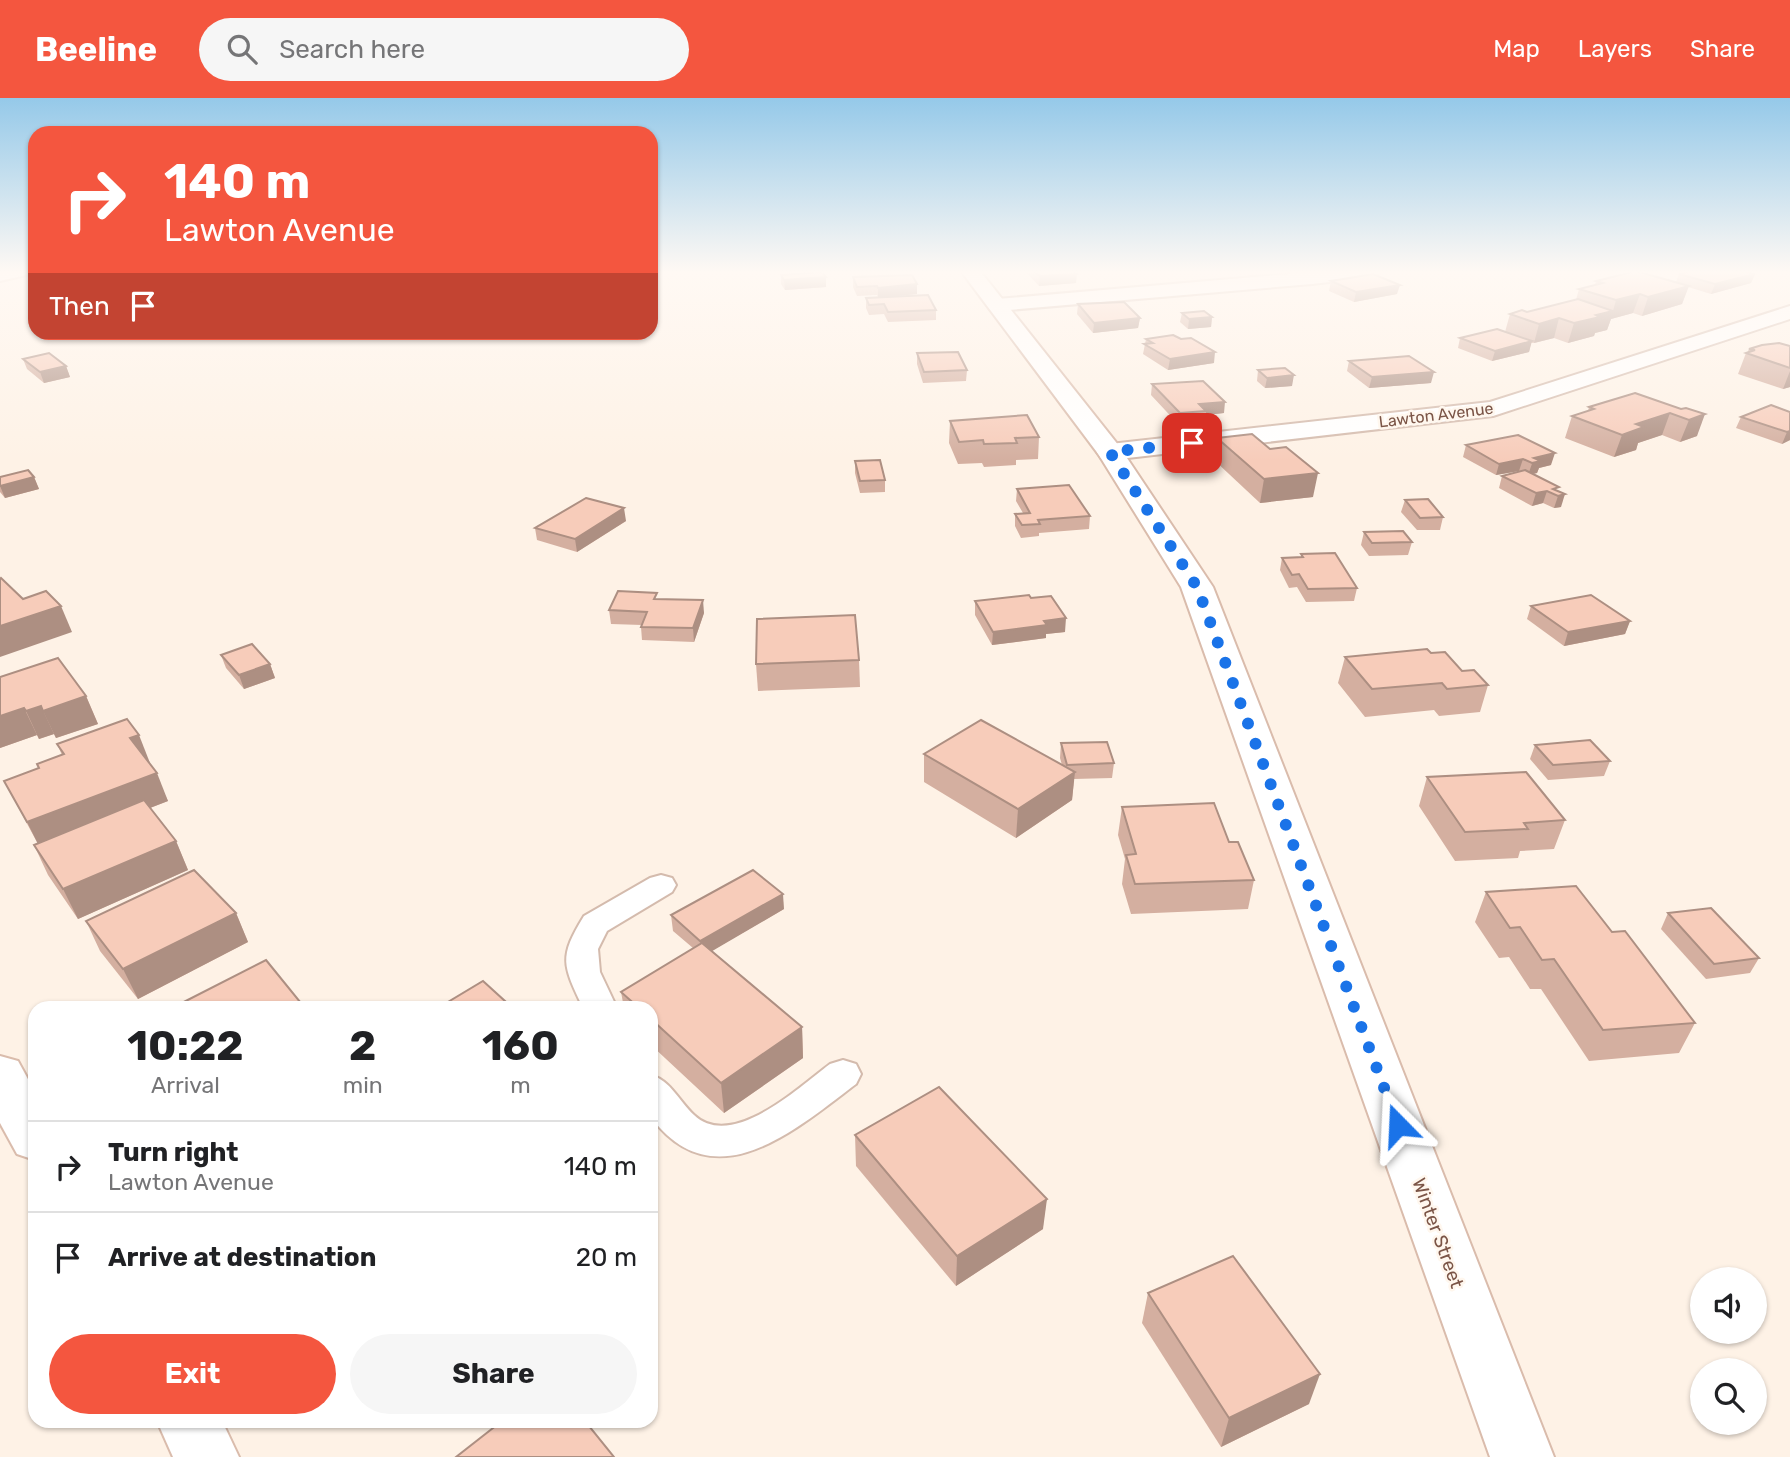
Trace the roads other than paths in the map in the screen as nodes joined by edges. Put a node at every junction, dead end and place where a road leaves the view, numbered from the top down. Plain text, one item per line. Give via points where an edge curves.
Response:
1 (1020, 334) edge
2 (1721, 334) edge
3 (1110, 452) junction
4 (661, 885) dead end
5 (597, 1001) edge
6 (0, 1074) edge
7 (843, 1074) dead end
8 (658, 1111) edge
9 (28, 1126) edge
10 (1522, 1457) edge

1 - 3 street, Winter Street
2 - 3 street, Lawton Avenue via 1493,409
3 - 10 street, Winter Street via 1197,587
4 - 5 lane via 595,923 582,949 583,972
6 - 9 street
7 - 8 lane via 757,1135 733,1141 716,1143 691,1134

